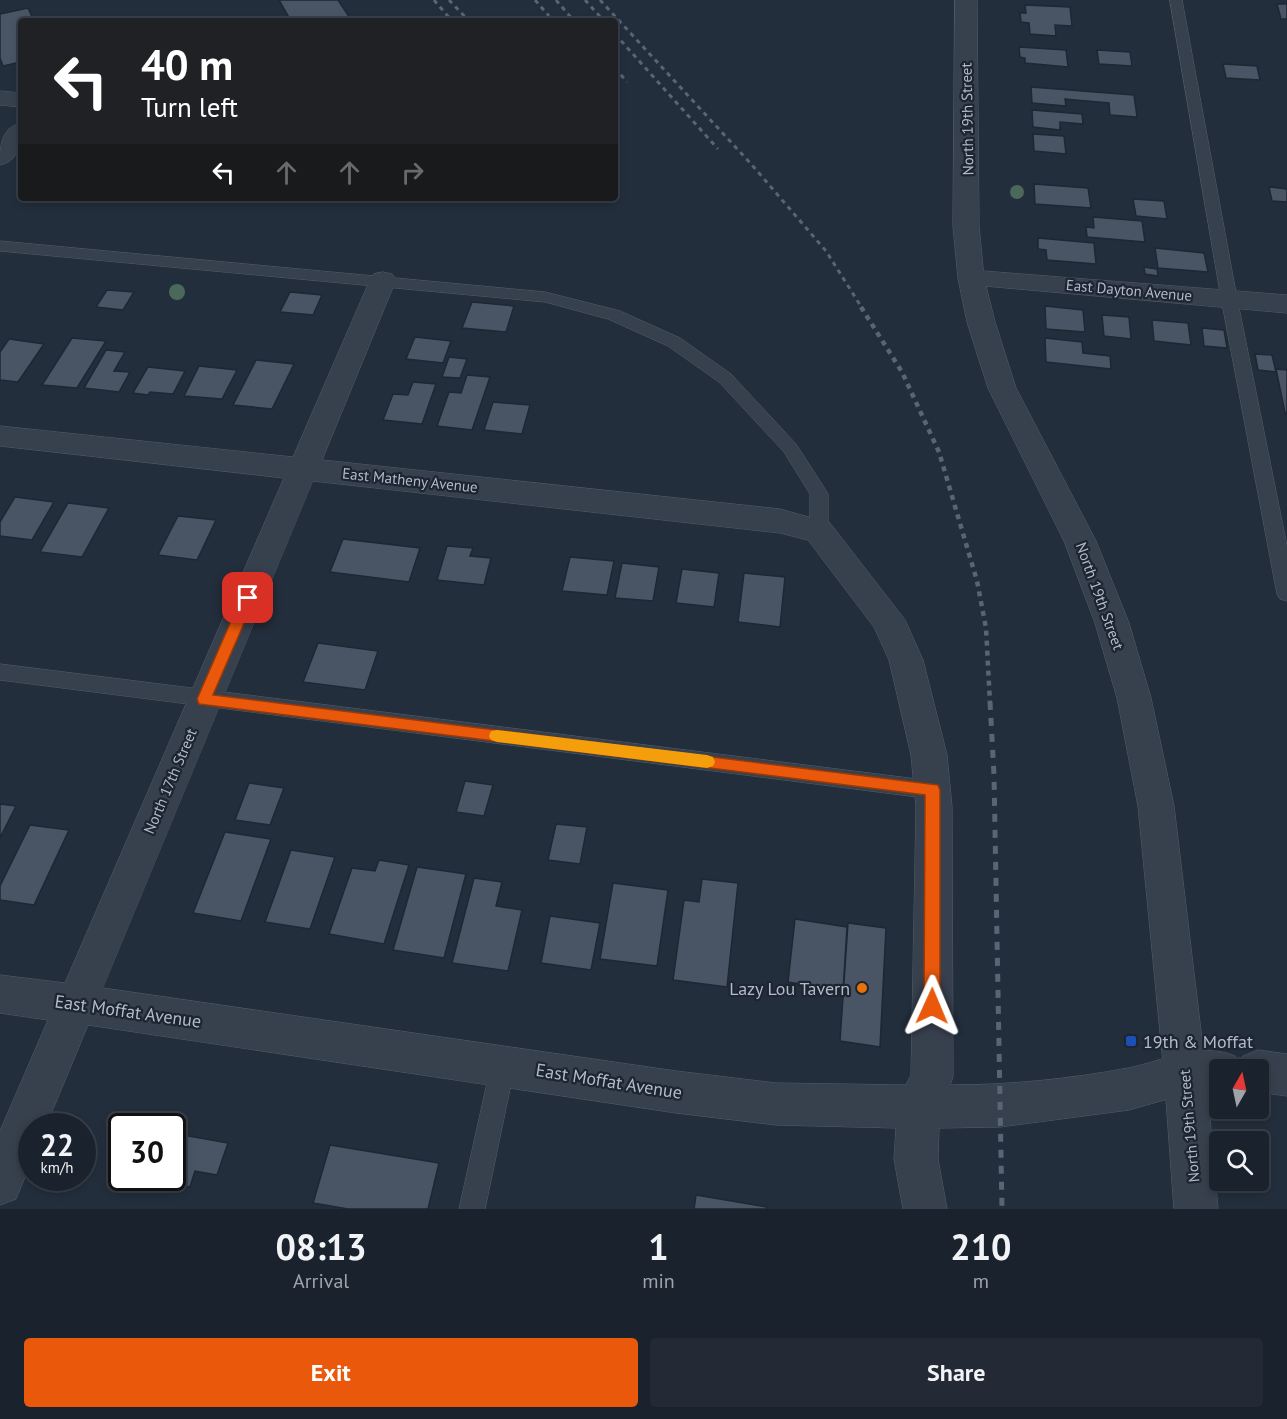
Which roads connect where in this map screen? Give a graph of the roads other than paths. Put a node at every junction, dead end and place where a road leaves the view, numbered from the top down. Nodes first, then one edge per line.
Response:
1 (966, 0) edge
2 (1176, 0) edge
3 (0, 98) edge
4 (18, 100) edge
5 (18, 134) edge
6 (0, 158) edge
7 (0, 246) edge
8 (971, 278) junction
9 (383, 280) junction
10 (1229, 298) junction
11 (1287, 304) edge
12 (0, 436) edge
13 (304, 469) junction
14 (819, 531) junction
15 (1287, 594) edge
16 (0, 672) edge
17 (204, 699) junction
18 (933, 790) junction
19 (0, 994) edge
20 (75, 1004) junction
21 (503, 1065) junction
22 (1202, 1072) edge
23 (1269, 1073) edge
24 (1287, 1076) edge
25 (918, 1107) junction
26 (0, 1183) edge
27 (472, 1209) edge
28 (925, 1209) edge
29 (1196, 1209) edge

1 - 8 street, North 19th Street
2 - 10 lane
3 - 4 street
5 - 6 street
7 - 9 lane
8 - 10 street, East Dayton Avenue
8 - 22 street, North 19th Street
9 - 13 street, North 17th Street
9 - 14 lane
10 - 11 street, East Dayton Avenue
10 - 15 lane
12 - 13 street, East Matheny Avenue
13 - 14 street, East Matheny Avenue
13 - 17 street, North 17th Street
14 - 18 street
16 - 17 lane
17 - 18 lane
17 - 20 street, North 17th Street
18 - 25 street
19 - 20 street, East Moffat Avenue
20 - 21 street, East Moffat Avenue
20 - 26 street, North 17th Street
21 - 25 street, East Moffat Avenue
21 - 27 lane
22 - 25 street, East Moffat Avenue
22 - 29 street, North 19th Street
23 - 24 street
25 - 28 street

